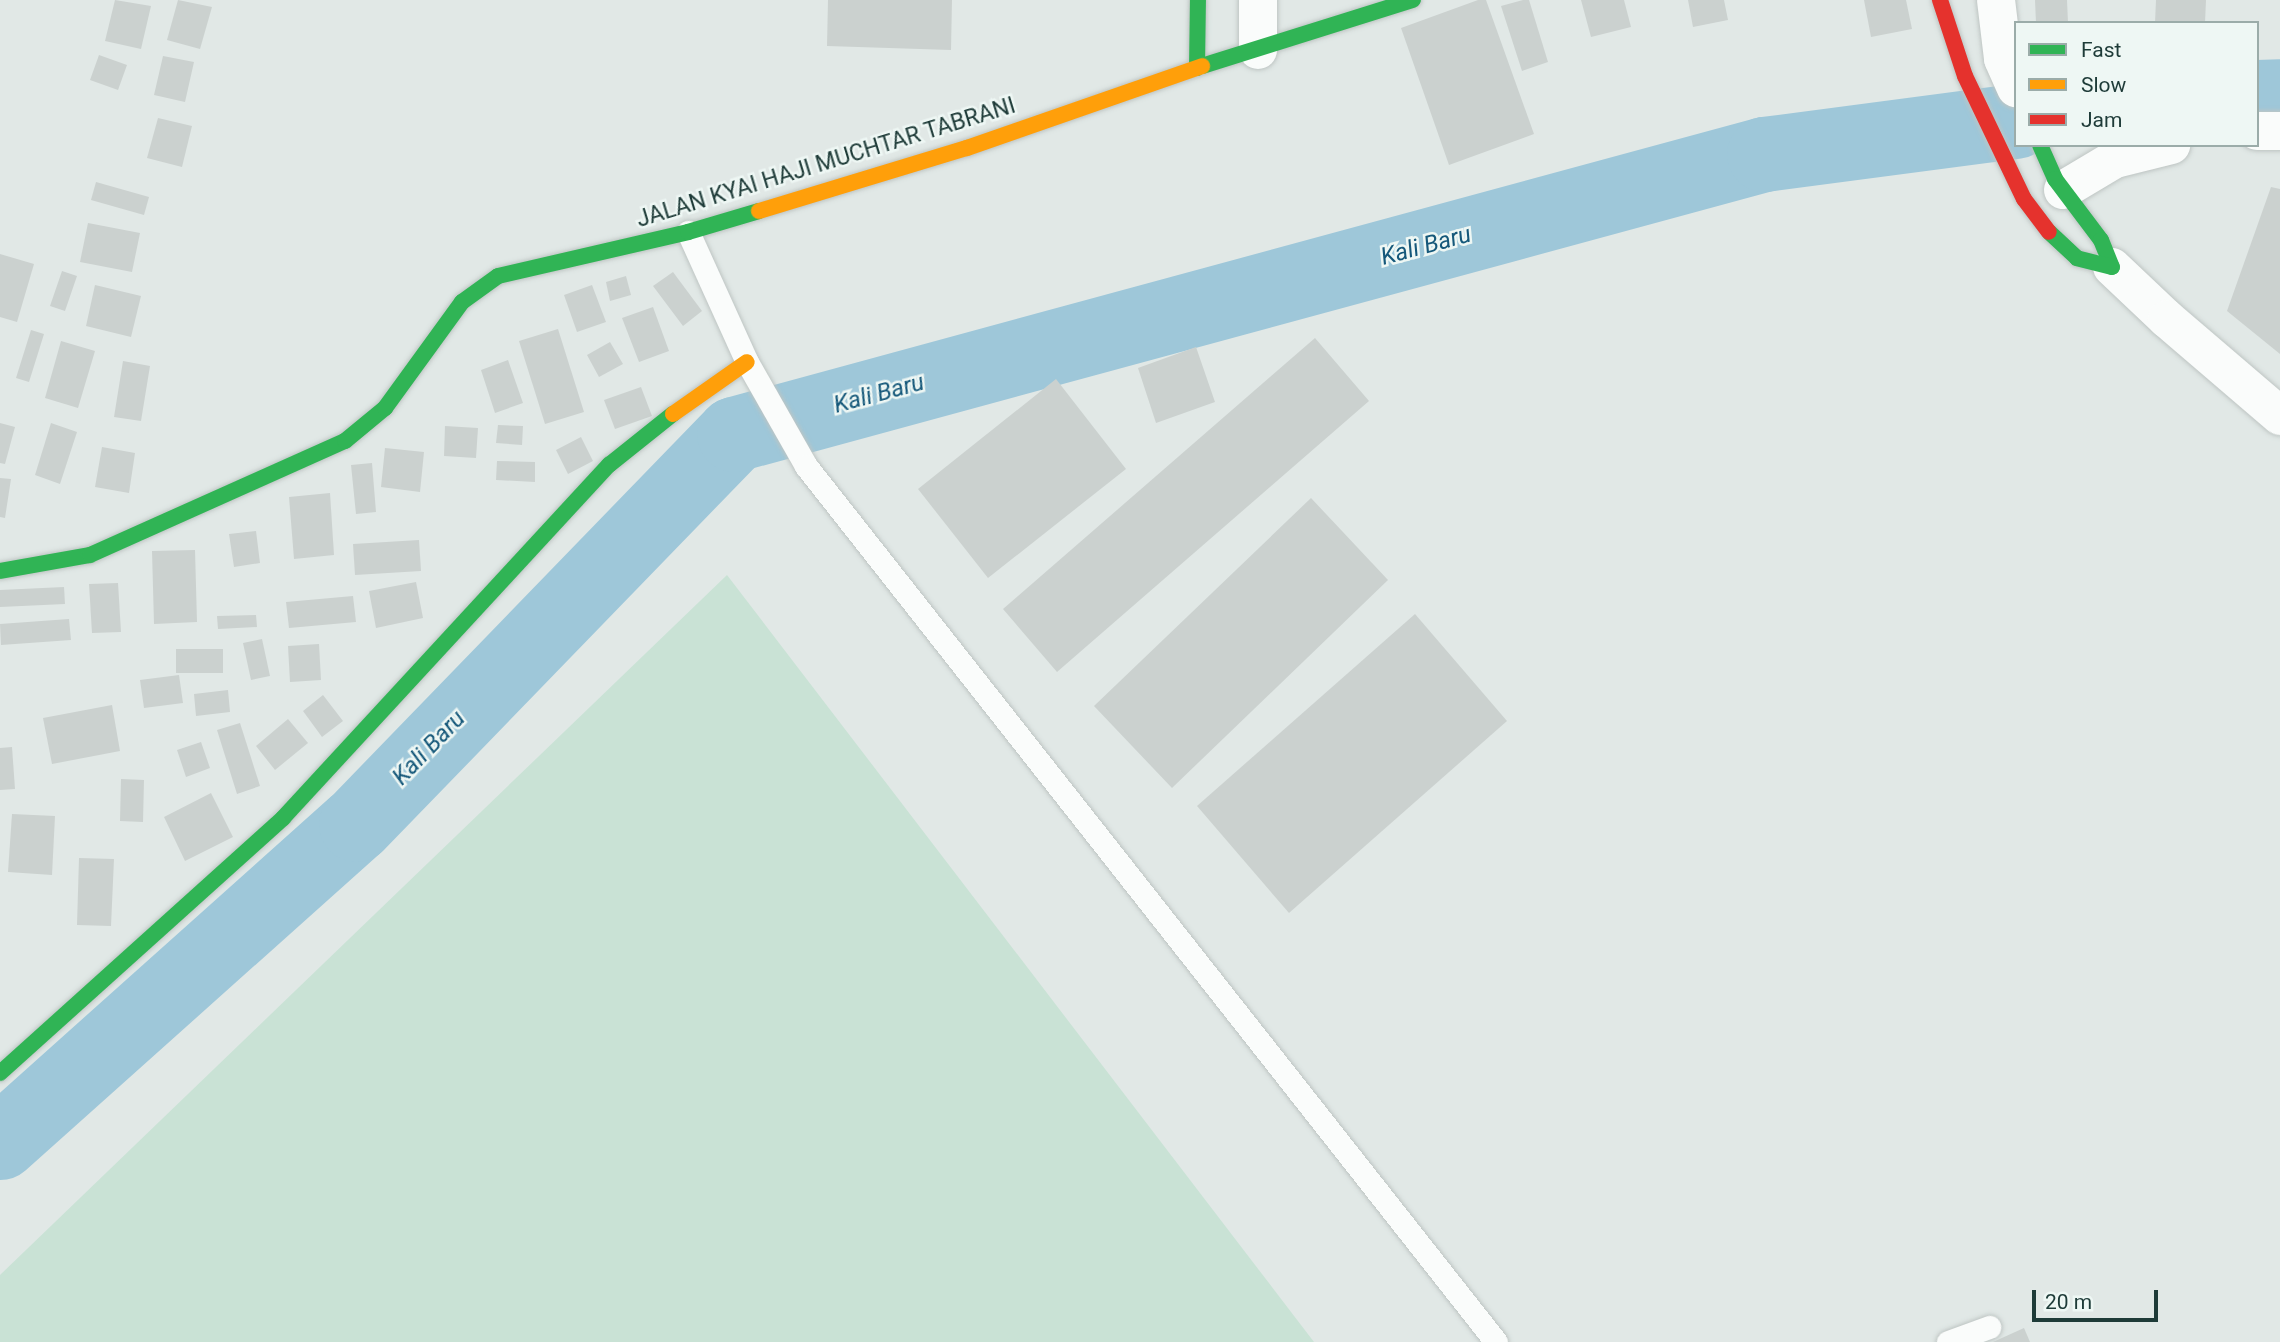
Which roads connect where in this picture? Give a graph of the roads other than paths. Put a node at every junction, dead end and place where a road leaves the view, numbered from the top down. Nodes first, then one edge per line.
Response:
1 (1198, 0) edge
2 (1258, 0) edge
3 (1413, 0) edge
4 (1940, 0) edge
5 (1996, 0) edge
6 (1258, 50) junction
7 (1197, 68) junction
8 (2010, 73) edge
9 (2259, 131) edge
10 (2280, 131) edge
11 (2041, 147) edge
12 (2163, 147) edge
13 (2059, 185) junction
14 (688, 232) junction
15 (2112, 267) junction
16 (747, 362) junction
17 (2280, 416) edge
18 (0, 571) edge
19 (0, 1073) edge
20 (1989, 1327) dead end
21 (1496, 1342) edge
22 (1948, 1342) edge

1 - 7 street
2 - 6 street
3 - 6 street, JALAN KYAI HAJI MUCHTAR TABRANI
4 - 15 street
5 - 8 street
6 - 7 street, JALAN KYAI HAJI MUCHTAR TABRANI
7 - 14 street, JALAN KYAI HAJI MUCHTAR TABRANI
9 - 10 street
11 - 13 street
12 - 13 street
13 - 15 street
14 - 16 lane
14 - 18 street, JALAN KYAI HAJI MUCHTAR TABRANI
15 - 17 street
16 - 19 street
16 - 21 lane
20 - 22 lane

